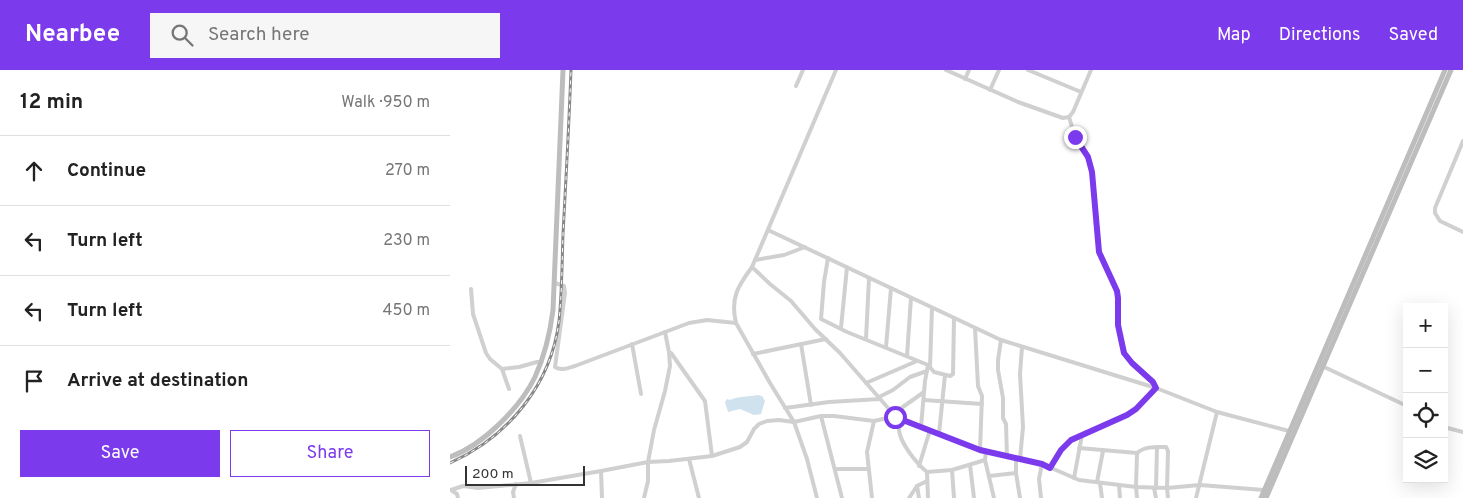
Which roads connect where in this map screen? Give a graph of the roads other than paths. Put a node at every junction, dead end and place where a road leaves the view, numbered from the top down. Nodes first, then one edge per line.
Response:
1 (563, 70) edge
2 (803, 70) edge
3 (836, 70) edge
4 (946, 70) edge
5 (969, 70) edge
6 (999, 70) edge
7 (1028, 70) edge
8 (1091, 70) edge
9 (1445, 70) edge
10 (1451, 70) edge
11 (965, 79) junction
12 (796, 86) dead end
13 (990, 90) junction
14 (1081, 92) junction
15 (1068, 117) junction
16 (1463, 141) edge
17 (768, 230) junction
18 (1463, 232) edge
19 (805, 247) junction
20 (828, 258) junction
21 (755, 260) junction
22 (752, 266) junction
23 (847, 267) junction
24 (870, 278) junction
25 (554, 282) junction
26 (891, 288) junction
27 (470, 289) dead end
28 (912, 298) junction
29 (932, 308) junction
30 (954, 318) junction
31 (736, 323) junction
32 (840, 328) junction
33 (975, 328) junction
34 (665, 332) junction
35 (826, 339) junction
36 (866, 339) junction
37 (1000, 340) junction
38 (632, 344) junction
39 (801, 344) junction
40 (886, 347) junction
41 (1022, 347) junction
42 (669, 352) junction
43 (753, 354) junction
44 (907, 356) junction
45 (917, 361) junction
46 (541, 362) junction
47 (929, 366) junction
48 (1322, 366) junction
49 (502, 369) junction
50 (927, 371) junction
51 (946, 375) junction
52 (866, 383) junction
53 (1156, 388) junction
54 (509, 389) dead end
55 (924, 392) junction
56 (641, 394) dead end
57 (880, 398) junction
58 (924, 400) junction
59 (943, 402) junction
60 (982, 404) junction
61 (1403, 404) edge
62 (810, 405) junction
63 (786, 408) junction
64 (1301, 409) junction
65 (1217, 412) junction
66 (894, 415) junction
67 (821, 416) junction
68 (901, 418) junction
69 (874, 421) junction
70 (794, 422) junction
71 (921, 427) junction
72 (1448, 428) edge
73 (930, 430) junction
74 (1290, 431) junction
75 (1463, 432) edge
76 (939, 434) junction
77 (1082, 435) junction
78 (520, 436) dead end
79 (1157, 447) junction
80 (1079, 448) junction
81 (980, 450) junction
82 (986, 451) junction
83 (1103, 451) junction
84 (1137, 453) junction
85 (712, 456) junction
86 (1007, 456) junction
87 (450, 457) edge
88 (1018, 458) junction
89 (689, 459) junction
90 (985, 460) junction
91 (648, 462) junction
92 (1042, 464) junction
93 (970, 465) junction
94 (919, 466) junction
95 (1050, 468) junction
96 (835, 469) junction
97 (868, 469) junction
98 (952, 470) junction
99 (601, 472) junction
100 (927, 472) junction
101 (1016, 473) junction
102 (988, 476) junction
103 (1074, 478) junction
104 (927, 481) junction
105 (532, 483) junction
106 (1099, 483) junction
107 (516, 484) junction
108 (1119, 485) junction
109 (1200, 485) junction
110 (917, 486) junction
111 (1136, 487) junction
112 (1155, 488) junction
113 (1167, 488) junction
114 (1264, 490) junction
115 (458, 498) edge
116 (514, 498) edge
117 (602, 498) edge
118 (644, 498) edge
119 (699, 498) edge
120 (817, 498) edge
121 (842, 498) edge
122 (872, 498) edge
123 (909, 498) edge
124 (919, 498) edge
125 (928, 498) edge
126 (954, 498) edge
127 (974, 498) edge
128 (994, 498) edge
129 (1020, 498) edge
130 (1041, 498) edge
131 (1102, 498) edge
132 (1120, 498) edge
133 (1137, 498) edge
134 (1156, 498) edge
135 (1168, 498) edge
136 (1196, 498) edge
137 (1261, 498) edge
138 (1266, 498) edge

1 - 25 street
2 - 12 street
3 - 17 street
4 - 11 street
5 - 11 street
6 - 13 street
7 - 14 street
8 - 14 street
9 - 64 street
10 - 48 street
11 - 13 street
13 - 15 street
14 - 15 street
15 - 53 street
16 - 18 street
17 - 19 street
17 - 21 street
19 - 20 street
19 - 21 street
20 - 23 street
20 - 32 street
21 - 22 street
22 - 31 street
22 - 35 street
23 - 24 street
23 - 32 street
24 - 26 street
24 - 36 street
25 - 38 street
25 - 46 street
26 - 28 street
26 - 40 street
27 - 49 street
28 - 29 street
28 - 44 street
29 - 30 street
29 - 47 street
30 - 33 street
30 - 51 street
31 - 34 street
31 - 43 street
32 - 36 street
33 - 37 street
33 - 60 street
34 - 38 street
34 - 42 street
35 - 39 street
35 - 52 street
36 - 40 street
37 - 41 street
37 - 86 street
38 - 56 street
39 - 43 street
39 - 62 street
40 - 44 street
41 - 53 street
41 - 88 street
42 - 85 street
42 - 91 street
43 - 63 street
44 - 45 street
45 - 47 street
45 - 52 street
46 - 49 street
46 - 87 street
47 - 50 street
47 - 51 street
48 - 61 street
48 - 64 street
49 - 54 street
50 - 55 street
50 - 57 street
51 - 59 street
52 - 57 street
53 - 65 street
53 - 77 street
55 - 58 street
55 - 66 street
57 - 62 street
57 - 66 street
58 - 59 street
58 - 71 street
59 - 60 street
59 - 76 street
60 - 81 street
62 - 63 street
63 - 70 street
64 - 74 street
64 - 138 street
65 - 74 street
65 - 109 street
66 - 68 street
66 - 69 street
67 - 69 street
67 - 70 street
67 - 96 street
68 - 71 street
68 - 94 street
69 - 97 street
70 - 85 street
70 - 120 street
71 - 73 street
72 - 75 street
73 - 76 street
73 - 94 street
74 - 114 street
76 - 81 street
77 - 80 street
77 - 95 street
78 - 105 street
79 - 84 street
79 - 112 street
79 - 113 street
80 - 83 street
80 - 103 street
81 - 82 street
82 - 86 street
82 - 90 street
83 - 84 street
83 - 106 street
84 - 111 street
85 - 89 street
86 - 88 street
88 - 92 street
88 - 101 street
89 - 91 street
89 - 119 street
90 - 93 street
90 - 102 street
91 - 99 street
91 - 118 street
92 - 95 street
92 - 130 street
93 - 98 street
93 - 127 street
94 - 100 street
95 - 103 street
96 - 97 street
96 - 121 street
97 - 122 street
98 - 100 street
98 - 126 street
99 - 105 street
99 - 117 street
100 - 104 street
101 - 102 street
101 - 129 street
102 - 128 street
103 - 106 street
104 - 110 street
104 - 125 street
105 - 107 street
106 - 108 street
106 - 131 street
107 - 115 street
107 - 116 street
108 - 111 street
108 - 132 street
109 - 113 street
109 - 114 street
109 - 136 street
110 - 123 street
110 - 124 street
111 - 112 street
111 - 133 street
112 - 113 street
112 - 134 street
113 - 135 street
114 - 137 street

